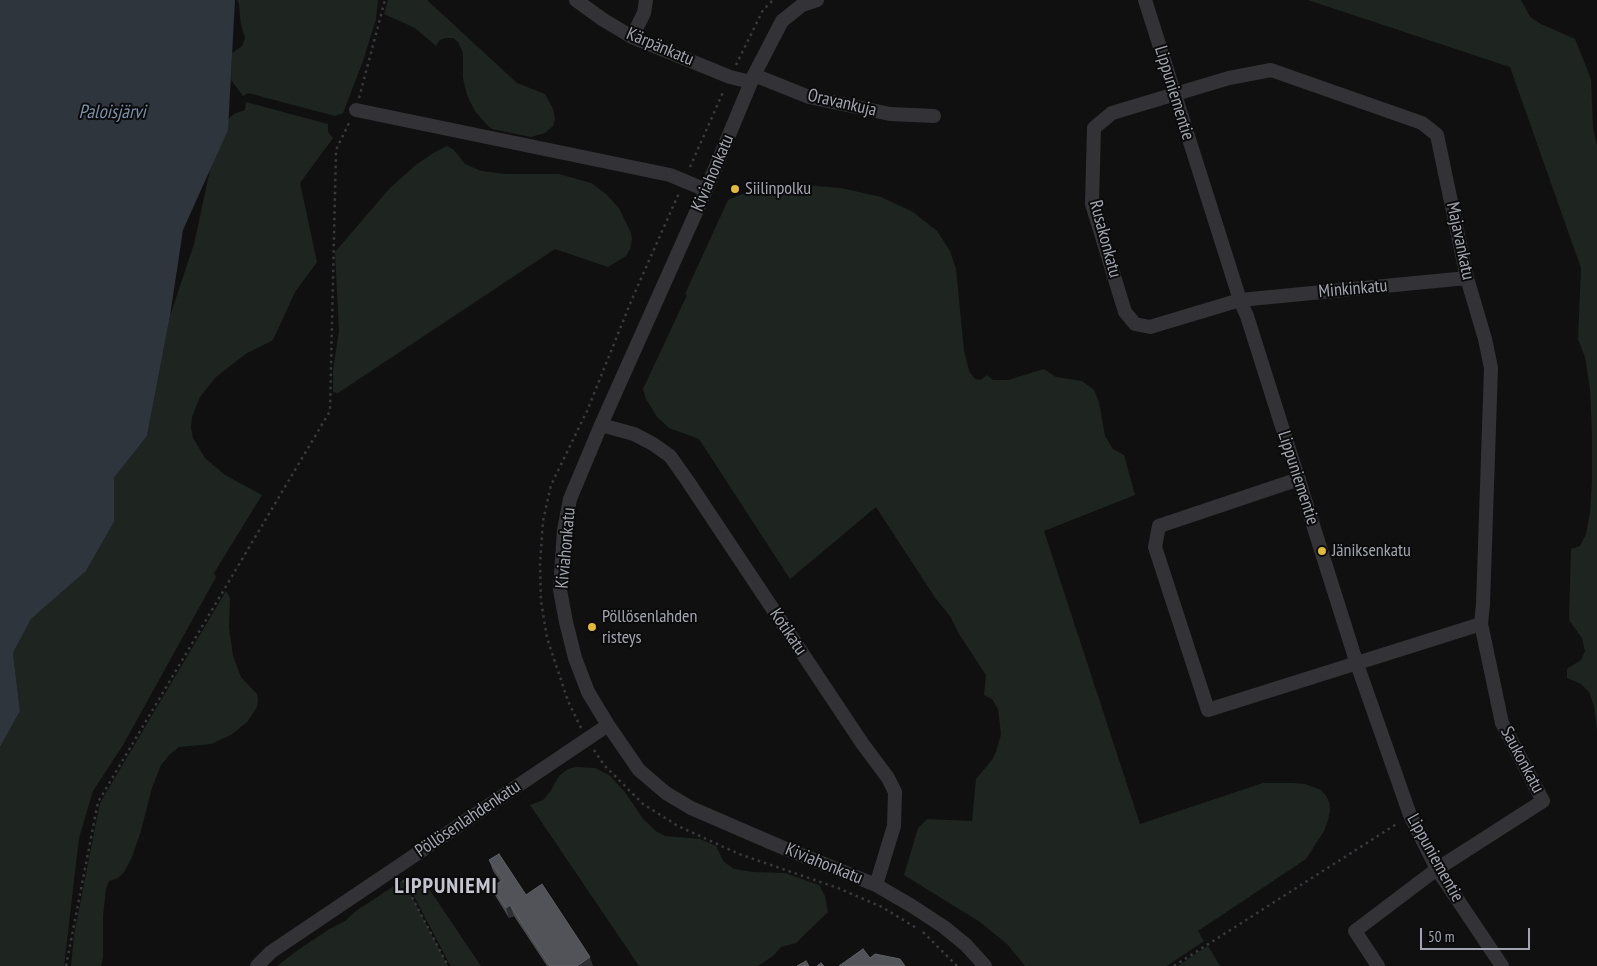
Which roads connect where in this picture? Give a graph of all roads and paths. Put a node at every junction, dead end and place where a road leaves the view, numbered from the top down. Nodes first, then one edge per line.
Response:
1 (386, 0) edge
2 (576, 0) edge
3 (646, 0) edge
4 (773, 0) edge
5 (816, 0) edge
6 (1145, 0) edge
7 (632, 37) junction
8 (730, 76) junction
9 (752, 79) junction
10 (1174, 94) junction
11 (356, 110) junction
12 (934, 116) dead end
13 (684, 180) junction
14 (706, 190) junction
15 (1467, 278) junction
16 (1240, 300) junction
17 (601, 425) junction
18 (1299, 479) junction
19 (1481, 624) junction
20 (1357, 664) junction
21 (608, 725) junction
22 (587, 738) junction
23 (1410, 815) junction
24 (397, 867) junction
25 (1437, 869) junction
26 (876, 885) junction
27 (66, 966) edge
28 (257, 966) edge
29 (448, 966) edge
30 (957, 966) edge
31 (985, 966) edge
32 (1174, 966) edge
33 (1378, 966) edge
34 (1502, 966) edge

1 - 11 path
2 - 7 street, Kärpänkatu
3 - 7 street
4 - 8 path
5 - 9 street, Kiviahonkatu
6 - 10 street, Lippuniementie
7 - 8 street, Kärpänkatu
8 - 9 street, Kärpänkatu
8 - 13 path
9 - 12 street, Oravankuja
9 - 14 street, Kiviahonkatu
10 - 15 street, Majavankatu
10 - 16 street, Lippuniementie
10 - 16 street, Rusakonkatu
11 - 13 street
11 - 27 path
13 - 14 street
13 - 22 path
14 - 17 street, Kiviahonkatu
15 - 16 street, Minkinkatu
15 - 19 street, Majavankatu
16 - 18 street, Lippuniementie
17 - 21 street, Kiviahonkatu
17 - 26 street, Kotikatu
18 - 20 street, Lippuniementie
18 - 20 street
19 - 20 street
19 - 25 street, Saukonkatu
20 - 23 street, Lippuniementie
21 - 22 street, Pöllösenlahdenkatu
21 - 26 street, Kiviahonkatu
22 - 24 street, Pöllösenlahdenkatu
22 - 30 path
23 - 25 street, Lippuniementie
23 - 32 path
24 - 28 street, Pöllösenlahdenkatu
24 - 29 path
25 - 33 street
25 - 34 street, Lippuniementie
26 - 31 street, Kiviahonkatu

